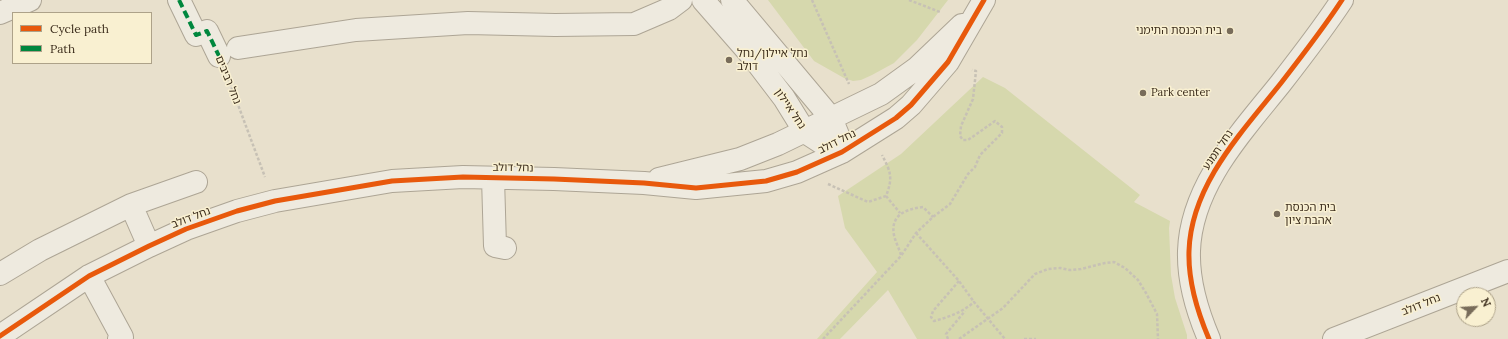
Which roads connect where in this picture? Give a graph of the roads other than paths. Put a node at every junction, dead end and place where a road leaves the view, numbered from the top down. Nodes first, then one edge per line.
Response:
1 (30, 0) edge
2 (179, 0) edge
3 (681, 0) edge
4 (703, 0) edge
5 (732, 0) edge
6 (1342, 0) edge
7 (980, 6) edge
8 (0, 13) edge
9 (831, 118) junction
10 (805, 132) junction
11 (842, 152) junction
12 (493, 178) junction
13 (196, 182) dead end
14 (644, 182) junction
15 (131, 205) junction
16 (149, 246) junction
17 (494, 246) dead end
18 (1508, 271) edge
19 (0, 274) edge
20 (89, 276) junction
21 (0, 336) edge
22 (125, 336) edge
23 (1209, 339) edge
24 (1334, 339) edge

1 - 8 street
2 - 3 street, נחל רביבים
4 - 10 street, נחל איילון
5 - 9 street
6 - 23 street, נחל תמנע
7 - 9 street, נחל דולב
7 - 11 street, נחל דולב
9 - 10 street, נחל דולב
9 - 11 street
10 - 11 street, נחל איילון
10 - 14 street, נחל דולב
11 - 14 street, נחל דולב
12 - 14 street, נחל דולב
12 - 16 street, נחל דולב
12 - 17 street
13 - 15 street
15 - 16 street
15 - 19 street
16 - 20 street, נחל דולב
18 - 24 street, נחל דולב
20 - 21 street, נחל דולב
20 - 22 street

